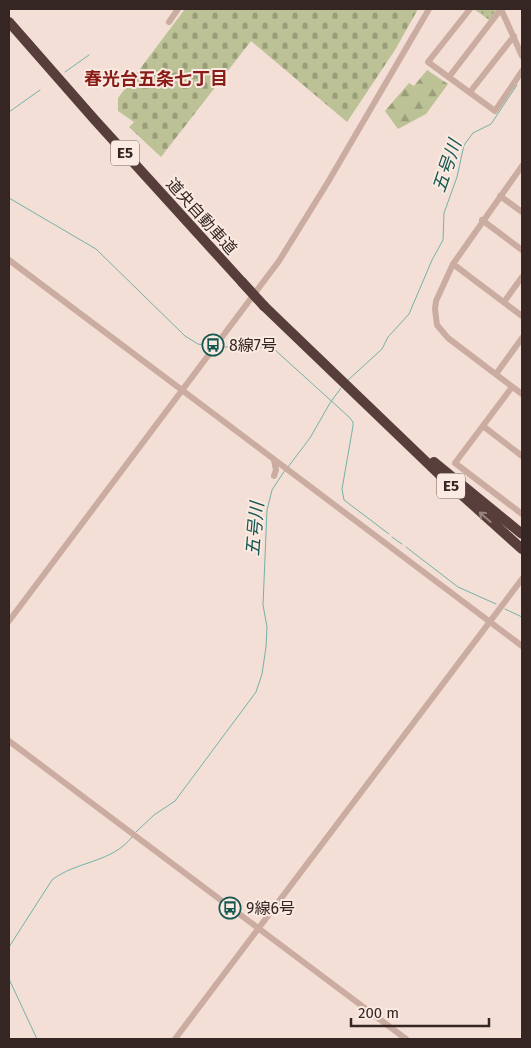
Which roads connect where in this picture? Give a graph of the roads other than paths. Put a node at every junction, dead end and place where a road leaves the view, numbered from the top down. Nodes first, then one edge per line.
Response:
1 (178, 9) edge
2 (429, 9) edge
3 (470, 9) edge
4 (501, 9) edge
5 (9, 22) edge
6 (169, 22) dead end
7 (514, 36) junction
8 (522, 56) edge
9 (522, 71) edge
10 (449, 77) junction
11 (470, 92) junction
12 (521, 170) edge
13 (500, 196) junction
14 (522, 212) edge
15 (482, 220) junction
16 (522, 250) edge
17 (9, 260) edge
18 (452, 264) junction
19 (522, 277) edge
20 (504, 302) junction
21 (522, 316) edge
22 (522, 338) edge
23 (496, 374) junction
24 (512, 387) junction
25 (182, 390) junction
26 (522, 394) edge
27 (383, 420) junction
28 (483, 426) junction
29 (522, 456) edge
30 (274, 460) junction
31 (274, 476) dead end
32 (522, 514) edge
33 (522, 534) edge
34 (522, 549) edge
35 (521, 584) edge
36 (9, 621) edge
37 (490, 622) junction
38 (522, 646) edge
39 (9, 740) edge
40 (259, 929) junction
41 (175, 1039) edge
42 (406, 1039) edge

1 - 6 street
2 - 25 street
3 - 10 street
4 - 7 street
4 - 10 street
5 - 27 highway, 道央自動車道 / E5, bridge
7 - 8 street
7 - 11 street
9 - 11 street
10 - 11 street
12 - 13 street
13 - 14 street
13 - 15 street
15 - 16 street
15 - 18 street
17 - 25 street
18 - 20 street
18 - 23 street
19 - 20 street
20 - 21 street
22 - 23 street
23 - 24 street
24 - 26 street
24 - 28 street
25 - 30 street
25 - 36 street
27 - 33 highway, 道央自動車道 / E5
34 -> 27 highway, 道央自動車道 / E5
28 - 29 street
28 - 32 street
30 - 31 street
30 - 37 street
35 - 37 street
37 - 38 street
37 - 40 street
39 - 40 street
40 - 41 street
40 - 42 street

